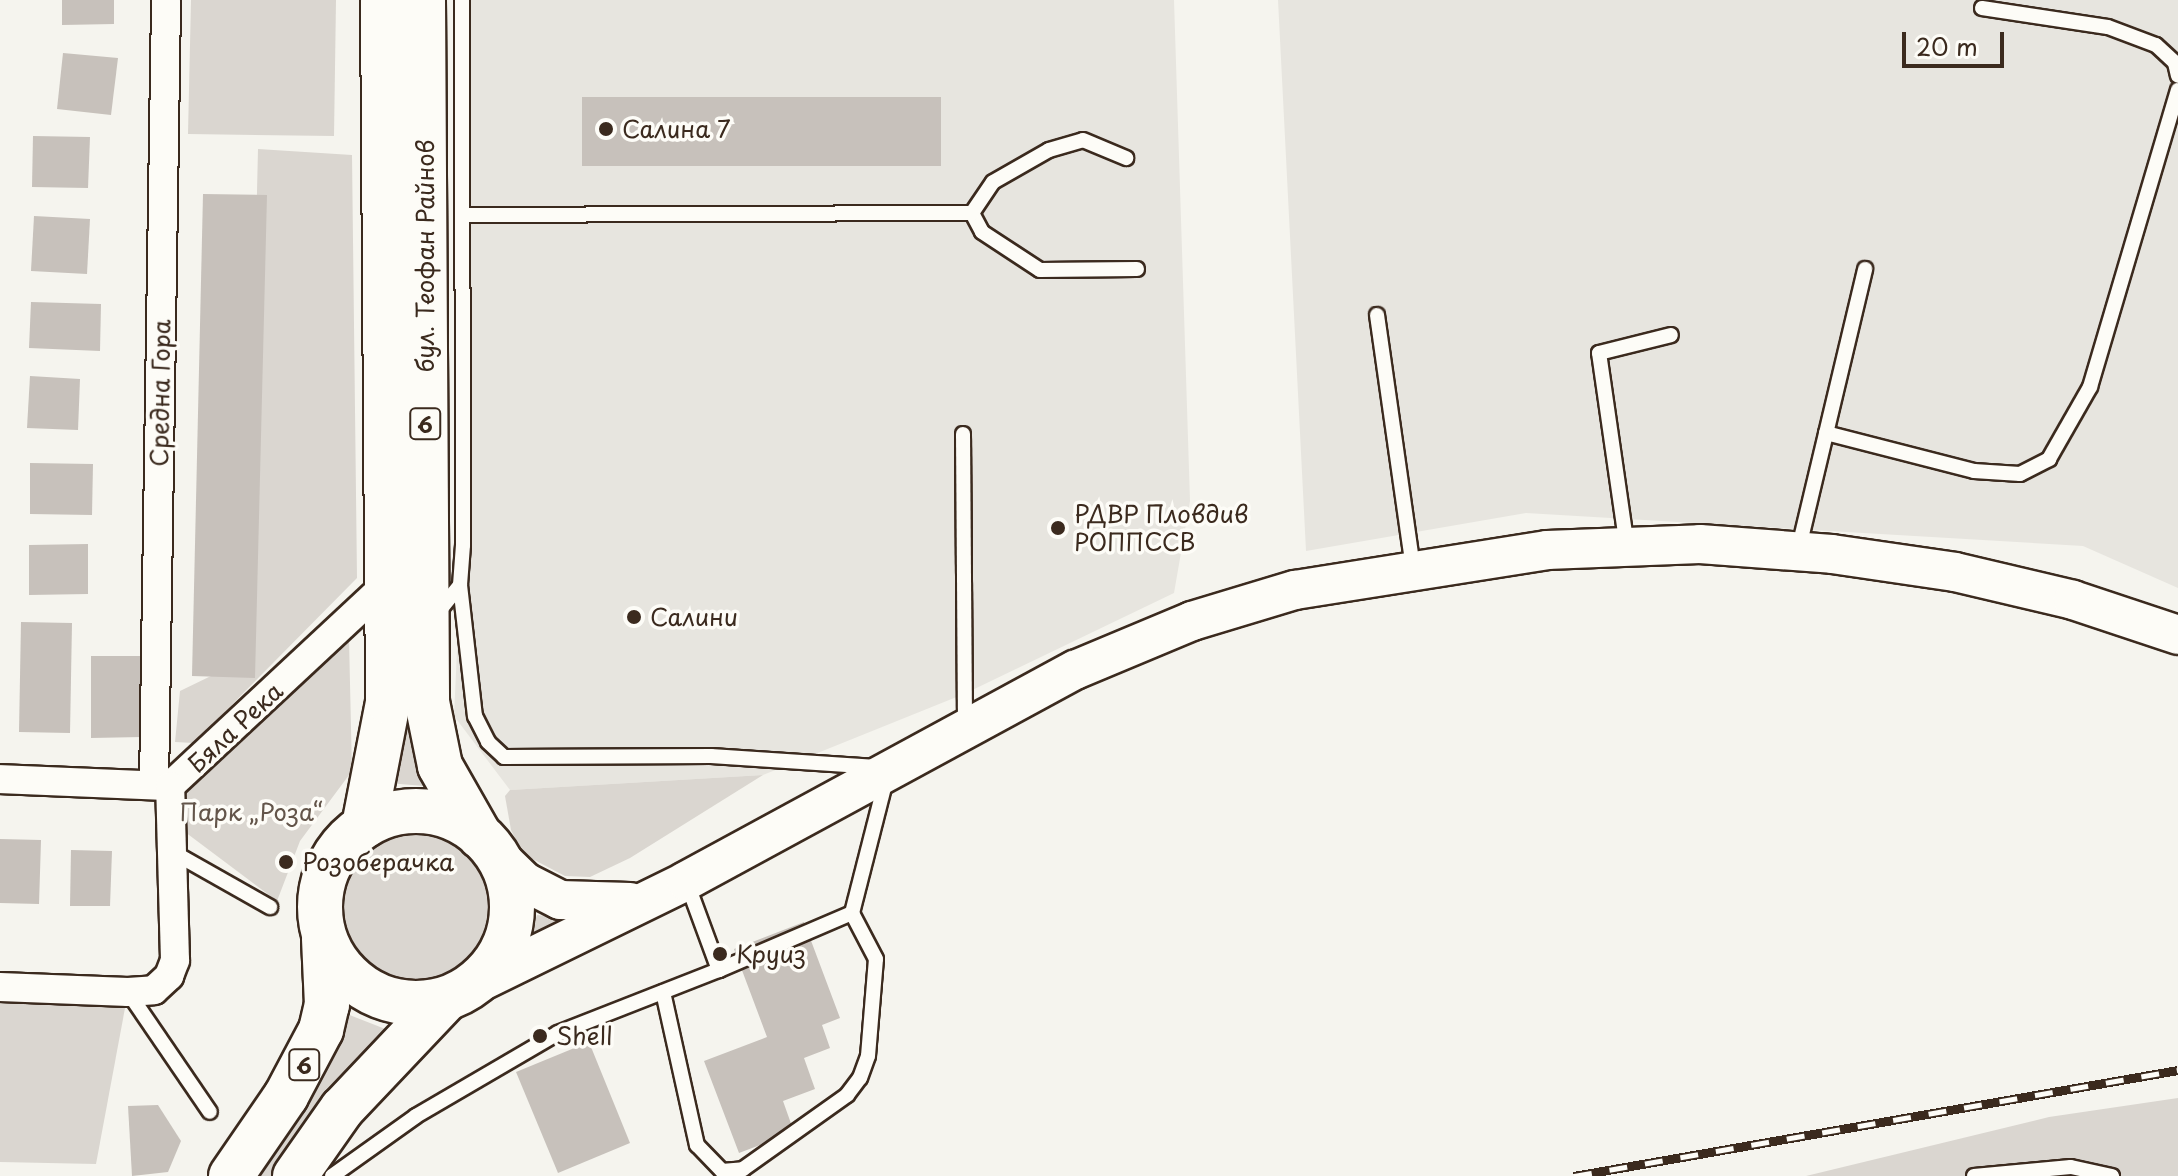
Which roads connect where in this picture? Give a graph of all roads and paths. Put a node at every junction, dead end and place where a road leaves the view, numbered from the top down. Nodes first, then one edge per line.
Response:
1 (166, 0) edge
2 (383, 0) edge
3 (423, 0) edge
4 (462, 0) edge
5 (1982, 8) dead end
6 (2178, 76) edge
7 (2178, 90) edge
8 (444, 137) junction
9 (1126, 158) dead end
10 (972, 213) junction
11 (464, 215) junction
12 (1137, 269) dead end
13 (1865, 269) dead end
14 (1377, 315) dead end
15 (1671, 335) dead end
16 (1826, 433) junction
17 (963, 434) dead end
18 (1627, 547) junction
19 (1798, 551) junction
20 (1413, 570) junction
21 (388, 583) junction
22 (460, 585) junction
23 (425, 624) junction
24 (2178, 635) edge
25 (965, 726) junction
26 (889, 768) junction
27 (0, 779) edge
28 (162, 786) junction
29 (364, 826) junction
30 (488, 844) junction
31 (170, 851) junction
32 (686, 881) junction
33 (648, 900) junction
34 (270, 907) dead end
35 (852, 913) junction
36 (324, 937) junction
37 (719, 970) junction
38 (0, 987) edge
39 (128, 992) junction
40 (663, 992) junction
41 (456, 994) junction
42 (210, 1112) dead end
43 (231, 1176) edge
44 (295, 1176) edge
45 (332, 1176) edge
46 (1974, 1176) edge
47 (2112, 1176) edge

1 - 28 street, Средна Гора
2 - 21 main road, бул. Теофан Райнов / 6
3 - 8 main road, бул. Теофан Райнов / 6
4 - 8 lane
5 - 6 lane
7 - 16 lane
8 - 11 lane
8 - 23 main road, бул. Теофан Райнов / 6
9 - 10 lane
10 - 11 lane
10 - 12 lane
11 - 22 lane
13 - 16 lane
14 - 20 lane
15 - 18 lane
16 - 19 lane
17 - 25 lane
18 - 19 main road
18 - 20 main road
19 - 24 main road
20 - 25 main road
21 - 28 street, Бяла Река
21 - 29 main road, бул. Теофан Райнов / 6
22 - 23 lane
22 - 26 lane
23 - 30 main road, бул. Теофан Райнов / 6
25 - 26 main road
26 - 32 main road
26 - 35 lane
27 - 28 street
28 - 31 street, Средна Гора
29 - 30 main road, 6
29 - 36 main road, 6
30 - 33 main road
30 - 41 main road, 6
31 - 34 lane
31 - 39 street, Средна Гора
32 - 33 main road
32 - 37 lane
33 - 41 main road
35 - 37 lane
35 - 40 lane
36 - 41 main road, 6
36 - 43 main road, 6
37 - 40 lane
38 - 39 street
39 - 42 lane
40 - 45 lane
41 - 44 main road, 6
46 - 47 lane

